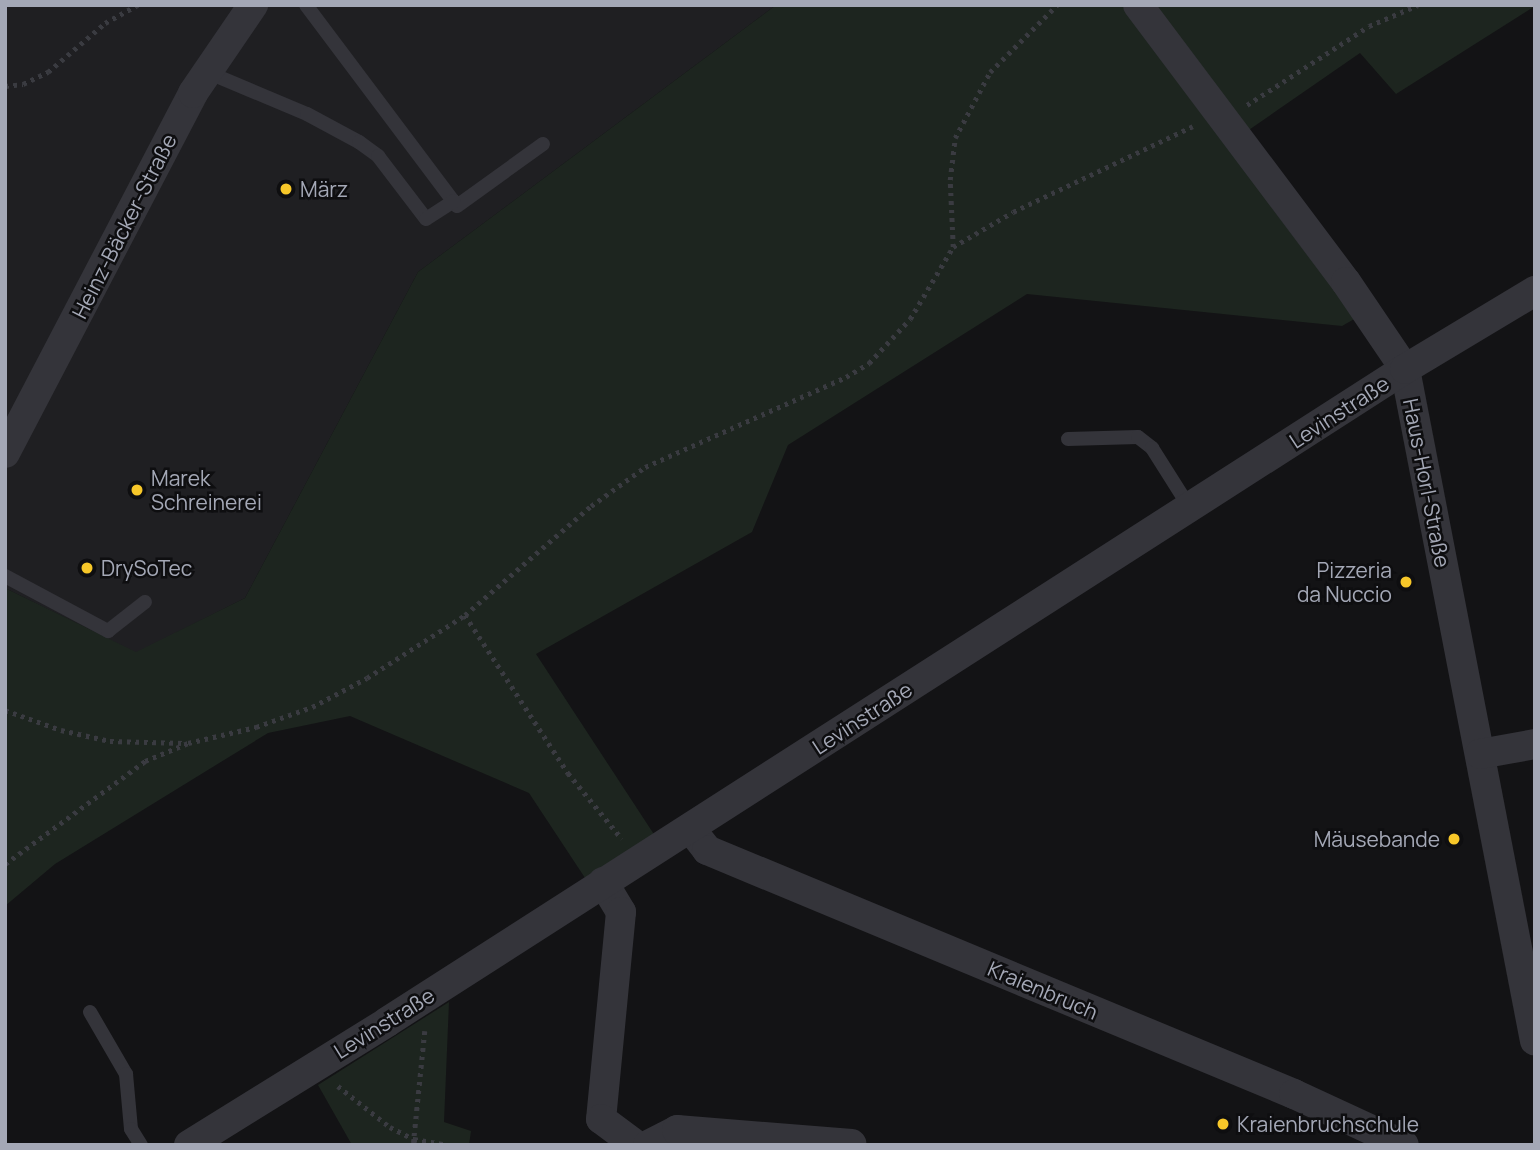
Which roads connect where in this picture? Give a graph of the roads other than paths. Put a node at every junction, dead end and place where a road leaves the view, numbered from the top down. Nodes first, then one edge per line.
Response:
1 (253, 5) edge
2 (306, 5) edge
3 (1138, 5) edge
4 (207, 72) junction
5 (543, 144) dead end
6 (454, 201) junction
7 (1535, 291) edge
8 (1405, 369) junction
9 (1068, 439) dead end
10 (5, 453) edge
11 (1191, 508) junction
12 (5, 576) edge
13 (145, 602) dead end
14 (1535, 744) edge
15 (1480, 754) junction
16 (690, 828) junction
17 (603, 882) junction
18 (90, 1012) dead end
19 (1535, 1041) edge
20 (851, 1144) edge
21 (141, 1145) edge
22 (189, 1145) edge
23 (636, 1145) edge
24 (648, 1145) edge
25 (1404, 1145) edge

1 - 4 street, Heinz-Bäcker-Straße
2 - 6 lane
3 - 8 street, Haus-Horl-Straße
4 - 6 lane
4 - 10 street, Heinz-Bäcker-Straße
5 - 6 lane
7 - 8 street, Levinstraße
8 - 11 street, Levinstraße
8 - 15 street, Haus-Horl-Straße
9 - 11 lane
11 - 16 street, Levinstraße
12 - 13 lane
14 - 15 street
15 - 19 street, Haus-Horl-Straße
16 - 17 street, Levinstraße
16 - 25 street, Kraienbruch
17 - 22 street, Levinstraße
17 - 23 street
18 - 21 lane
20 - 24 street

